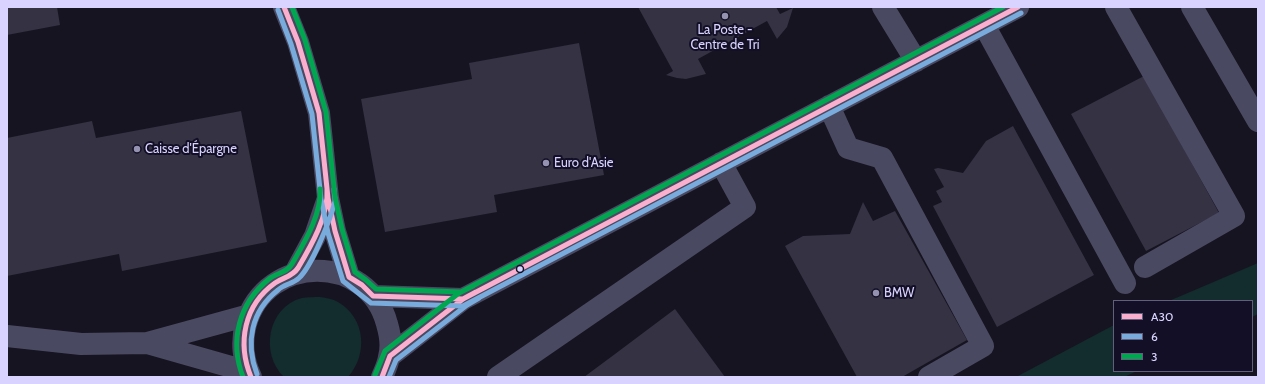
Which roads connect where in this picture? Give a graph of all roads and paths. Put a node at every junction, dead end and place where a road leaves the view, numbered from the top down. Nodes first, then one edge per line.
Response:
1 (284, 7) edge
2 (883, 7) edge
3 (1018, 7) edge
4 (1116, 7) edge
5 (1192, 7) edge
6 (984, 25) junction
7 (916, 60) junction
8 (829, 106) junction
9 (1258, 121) edge
10 (721, 163) junction
11 (328, 198) junction
12 (1145, 267) dead end
13 (295, 273) junction
14 (349, 277) junction
15 (1125, 283) dead end
16 (373, 296) junction
17 (462, 299) junction
18 (249, 315) junction
19 (7, 336) edge
20 (147, 343) junction
21 (390, 356) junction
22 (250, 374) edge
23 (382, 377) edge
24 (498, 377) edge
25 (930, 377) edge

1 - 11 street
2 - 7 street
3 - 6 street
4 - 12 street
5 - 9 street
6 - 7 street
6 - 15 street
7 - 8 street
8 - 10 street
8 - 25 street
10 - 17 street
10 - 24 street
11 - 13 street
11 - 14 street
13 - 14 street
13 - 18 street
14 - 16 street
16 - 17 street
16 - 21 street
17 - 21 street
18 - 20 street
18 - 22 street
19 - 20 street
20 - 22 street
21 - 23 street

